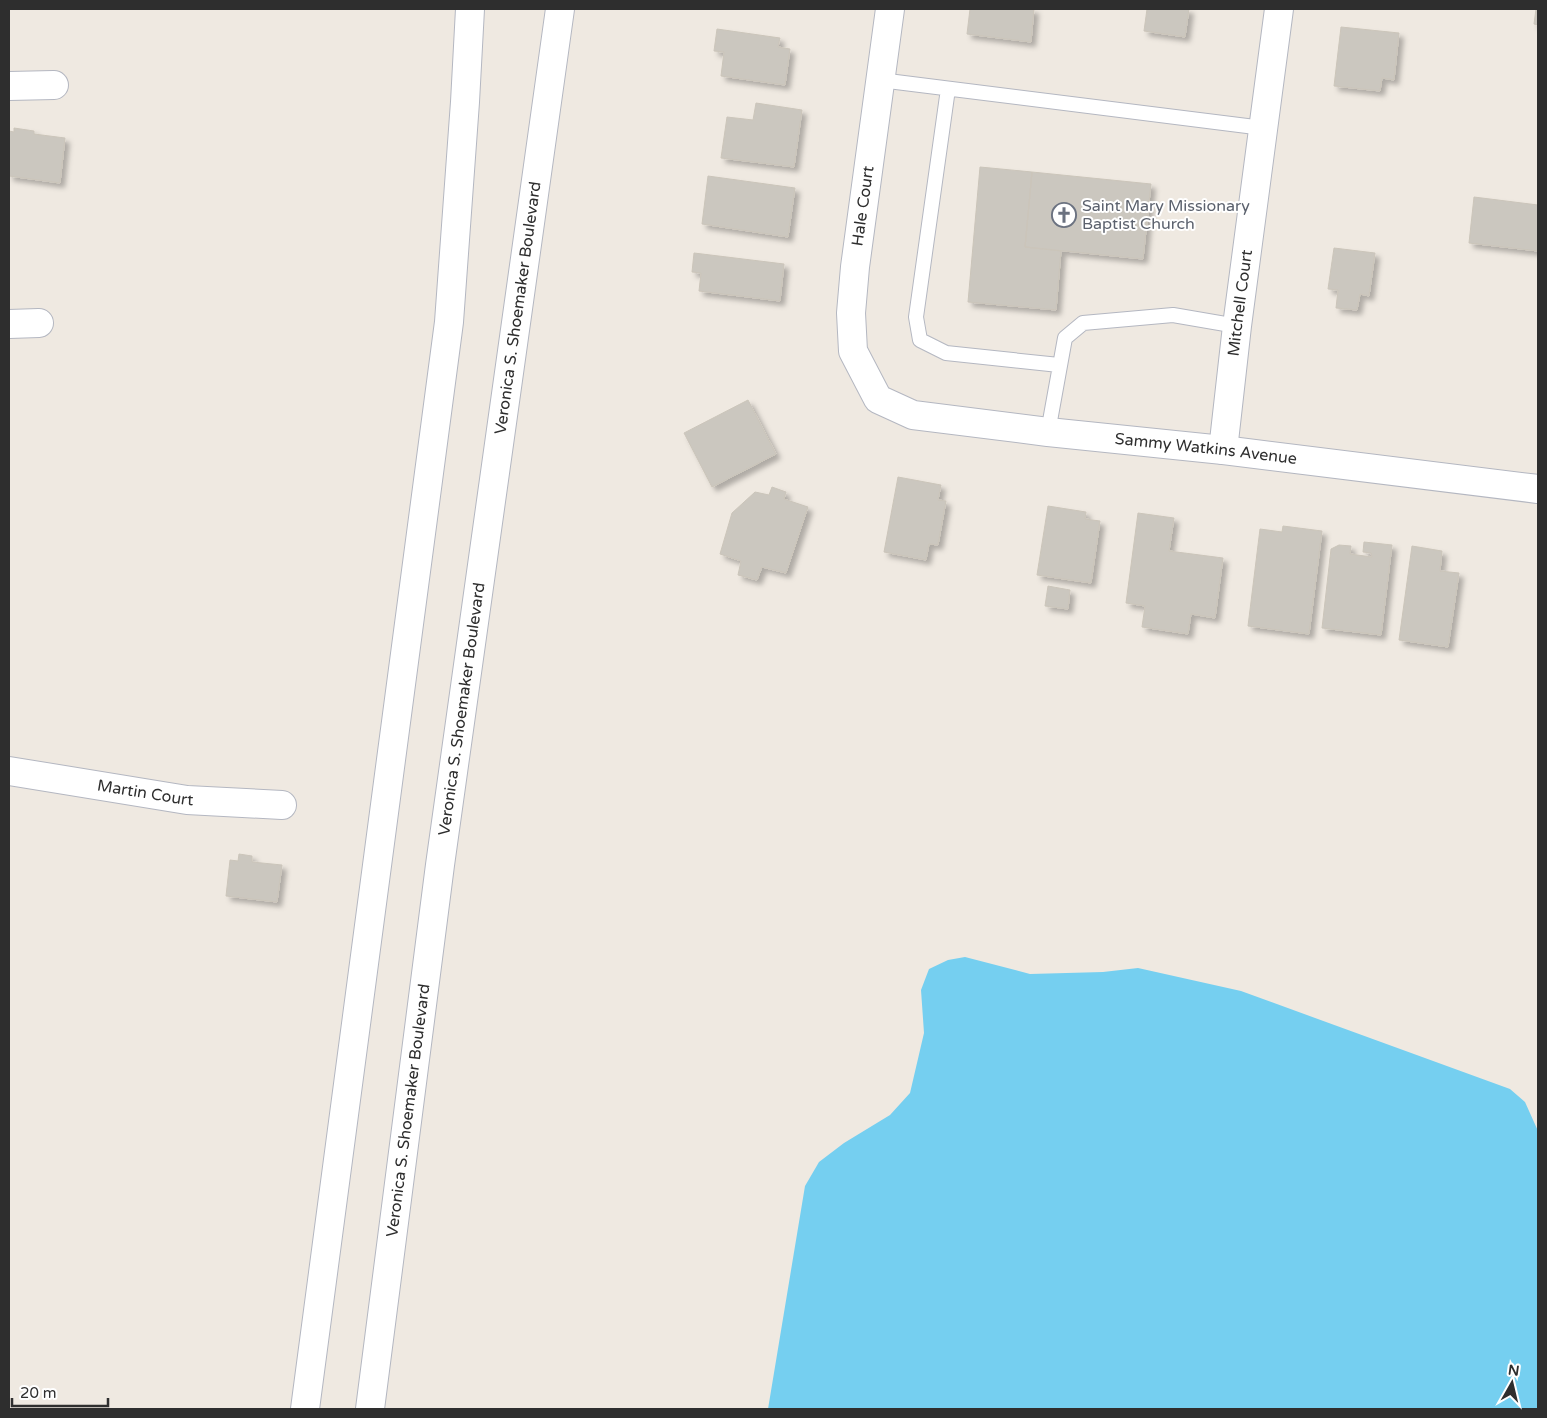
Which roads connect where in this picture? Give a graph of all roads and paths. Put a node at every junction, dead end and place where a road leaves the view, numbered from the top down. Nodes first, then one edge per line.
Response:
1 (470, 9) edge
2 (560, 9) edge
3 (890, 9) edge
4 (1279, 9) edge
5 (880, 80) junction
6 (9, 86) edge
7 (54, 86) dead end
8 (948, 89) junction
9 (1263, 128) junction
10 (39, 323) dead end
11 (9, 324) edge
12 (1237, 326) junction
13 (1059, 366) junction
14 (878, 399) joint
15 (1048, 432) junction
16 (1223, 450) junction
17 (1538, 489) edge
18 (9, 771) edge
19 (282, 805) dead end
20 (305, 1409) edge
21 (370, 1409) edge

1 - 20 street
2 - 21 street, Veronica S. Shoemaker Boulevard
3 - 5 street, Hale Court
4 - 9 street, Mitchell Court
5 - 8 lane
5 - 14 street, Hale Court
6 - 7 street
8 - 9 lane
8 - 13 lane
9 - 12 street, Mitchell Court
10 - 11 street
12 - 13 lane
12 - 16 street, Mitchell Court
13 - 15 lane
14 - 15 street, Sammy Watkins Avenue
15 - 16 street, Sammy Watkins Avenue
16 - 17 street, Sammy Watkins Avenue
18 - 19 street, Martin Court

